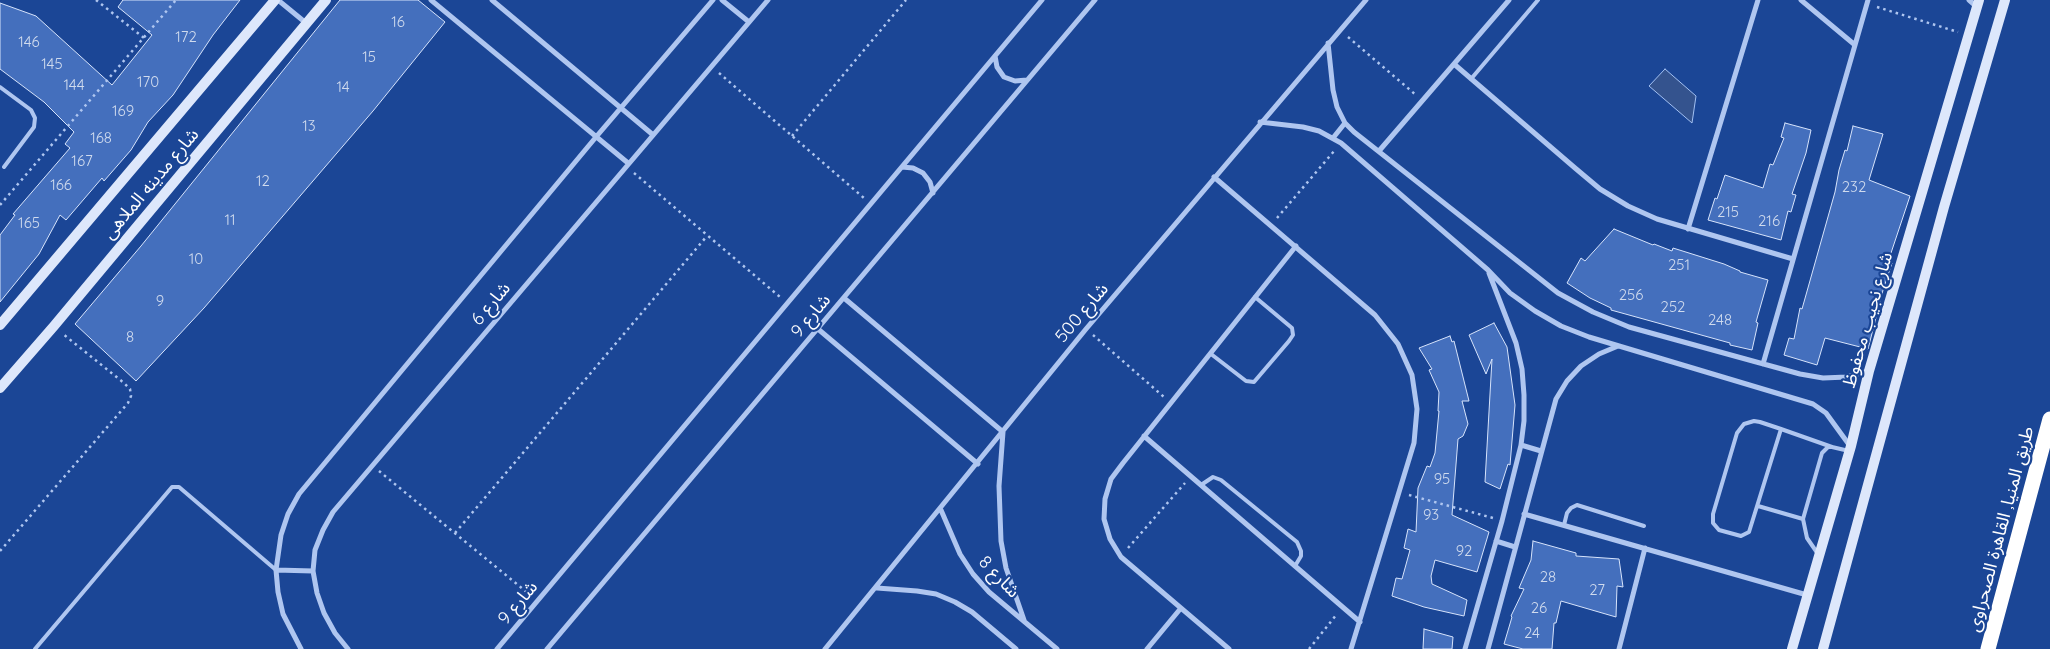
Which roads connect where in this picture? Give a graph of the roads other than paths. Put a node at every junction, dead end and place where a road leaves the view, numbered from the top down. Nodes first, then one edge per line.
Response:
1 (276, 0) edge
2 (326, 0) edge
3 (431, 0) edge
4 (492, 0) edge
5 (713, 0) edge
6 (722, 0) edge
7 (768, 0) edge
8 (1042, 0) edge
9 (1095, 0) edge
10 (1366, 0) edge
11 (1509, 0) edge
12 (1538, 0) edge
13 (1758, 0) edge
14 (1800, 0) edge
15 (1969, 0) edge
16 (2005, 0) edge
17 (1868, 2) edge
18 (1978, 4) edge
19 (749, 22) junction
20 (306, 24) junction
21 (1328, 43) junction
22 (1855, 45) junction
23 (995, 56) junction
24 (1454, 64) junction
25 (1471, 78) junction
26 (1027, 80) junction
27 (0, 87) edge
28 (621, 108) junction
29 (1260, 122) junction
30 (1345, 123) junction
31 (652, 134) junction
32 (596, 137) junction
33 (1333, 138) junction
34 (1379, 151) junction
35 (626, 164) junction
36 (4, 167) dead end
37 (902, 167) junction
38 (1214, 177) junction
39 (933, 193) junction
40 (1688, 229) junction
41 (1296, 246) junction
42 (1793, 259) junction
43 (1488, 270) junction
44 (844, 298) junction
45 (1255, 298) junction
46 (0, 325) edge
47 (818, 329) junction
48 (1618, 346) junction
49 (1211, 354) junction
50 (1763, 364) junction
51 (1869, 371) junction
52 (0, 388) edge
53 (2050, 419) edge
54 (1781, 429) junction
55 (1003, 432) junction
56 (1144, 436) junction
57 (1520, 446) junction
58 (1832, 447) junction
59 (1850, 449) junction
60 (1541, 452) junction
61 (978, 464) junction
62 (1201, 485) junction
63 (1758, 506) junction
64 (940, 510) junction
65 (1524, 514) junction
66 (1803, 519) junction
67 (1564, 525) junction
68 (1644, 526) dead end
69 (1496, 541) junction
70 (1515, 547) junction
71 (1646, 548) junction
72 (1819, 556) junction
73 (1294, 566) junction
74 (276, 570) junction
75 (313, 571) junction
76 (877, 588) junction
77 (1807, 595) junction
78 (1181, 608) junction
79 (1024, 620) junction
80 (1360, 622) junction
81 (35, 649) edge
82 (302, 649) edge
83 (348, 649) edge
84 (497, 649) edge
85 (547, 649) edge
86 (825, 649) edge
87 (1016, 649) edge
88 (1057, 649) edge
89 (1147, 649) edge
90 (1229, 649) edge
91 (1351, 649) edge
92 (1465, 649) edge
93 (1488, 649) edge
94 (1619, 649) edge
95 (1792, 649) edge
96 (1823, 649) edge
97 (1988, 649) edge

1 - 20 street
1 - 46 street, شارع مدينه الملاهى
2 - 20 street, شارع مدينه الملاهى
3 - 32 street
4 - 28 street
5 - 28 street, شارع 6
6 - 19 street
7 - 19 street, شارع 6
8 - 23 street, شارع 9
9 - 26 street, شارع 9
10 - 21 street, شارع 500
11 - 24 street
12 - 25 lane
13 - 40 street
14 - 22 street
15 - 18 street
16 - 96 street
17 - 22 street
18 - 51 street, شارع نجيب محفوظ
19 - 31 street, شارع 6
20 - 52 street, شارع مدينه الملاهى
21 - 29 street, شارع 500
21 - 30 street
22 - 42 street
23 - 26 street
23 - 37 street, شارع 9
24 - 25 street
24 - 34 street
25 - 40 street
26 - 39 street, شارع 9
27 - 36 lane
28 - 31 street
28 - 32 street, شارع 6
29 - 33 street
29 - 38 street, شارع 500
30 - 33 street
30 - 34 street
31 - 35 street, شارع 6
32 - 35 street
32 - 74 street, شارع 6
33 - 43 street
34 - 50 street
35 - 75 street, شارع 6
37 - 39 street
37 - 84 street, شارع 9
38 - 41 street
38 - 55 street, شارع 500
39 - 44 street, شارع 9
40 - 42 street
41 - 45 street
41 - 80 street
42 - 50 street
43 - 48 street
43 - 57 street
44 - 47 street, شارع 9
44 - 55 street
45 - 49 street
45 - 49 lane
47 - 61 street
47 - 85 street, شارع 9
48 - 59 street
48 - 60 street
49 - 56 street
50 - 51 street
51 - 59 street, شارع نجيب محفوظ
53 - 97 highway, طريق المنيا, القاهرة الصحراوى
54 - 58 lane
54 - 63 lane
54 - 63 lane
55 - 61 street, شارع 500
55 - 79 street
56 - 62 street
56 - 78 street
57 - 60 street
57 - 69 street
58 - 59 lane
58 - 66 lane
59 - 72 street, شارع نجيب محفوظ
60 - 65 street
61 - 64 street, شارع 500
62 - 73 street
62 - 73 lane
63 - 66 lane
64 - 76 street, شارع 500
64 - 79 street, شارع 8
65 - 67 street
65 - 70 street
66 - 72 lane
67 - 68 lane
67 - 71 street
69 - 70 street
69 - 92 street
70 - 93 street
71 - 77 street
71 - 94 street
72 - 77 street, شارع نجيب محفوظ
73 - 80 street
74 - 75 street
74 - 81 lane
74 - 82 street, شارع 6
75 - 83 street, شارع 6
76 - 86 street, شارع 500
76 - 87 street
77 - 95 street, شارع نجيب محفوظ
78 - 89 street
78 - 90 street
79 - 88 street, شارع 8
80 - 91 street

